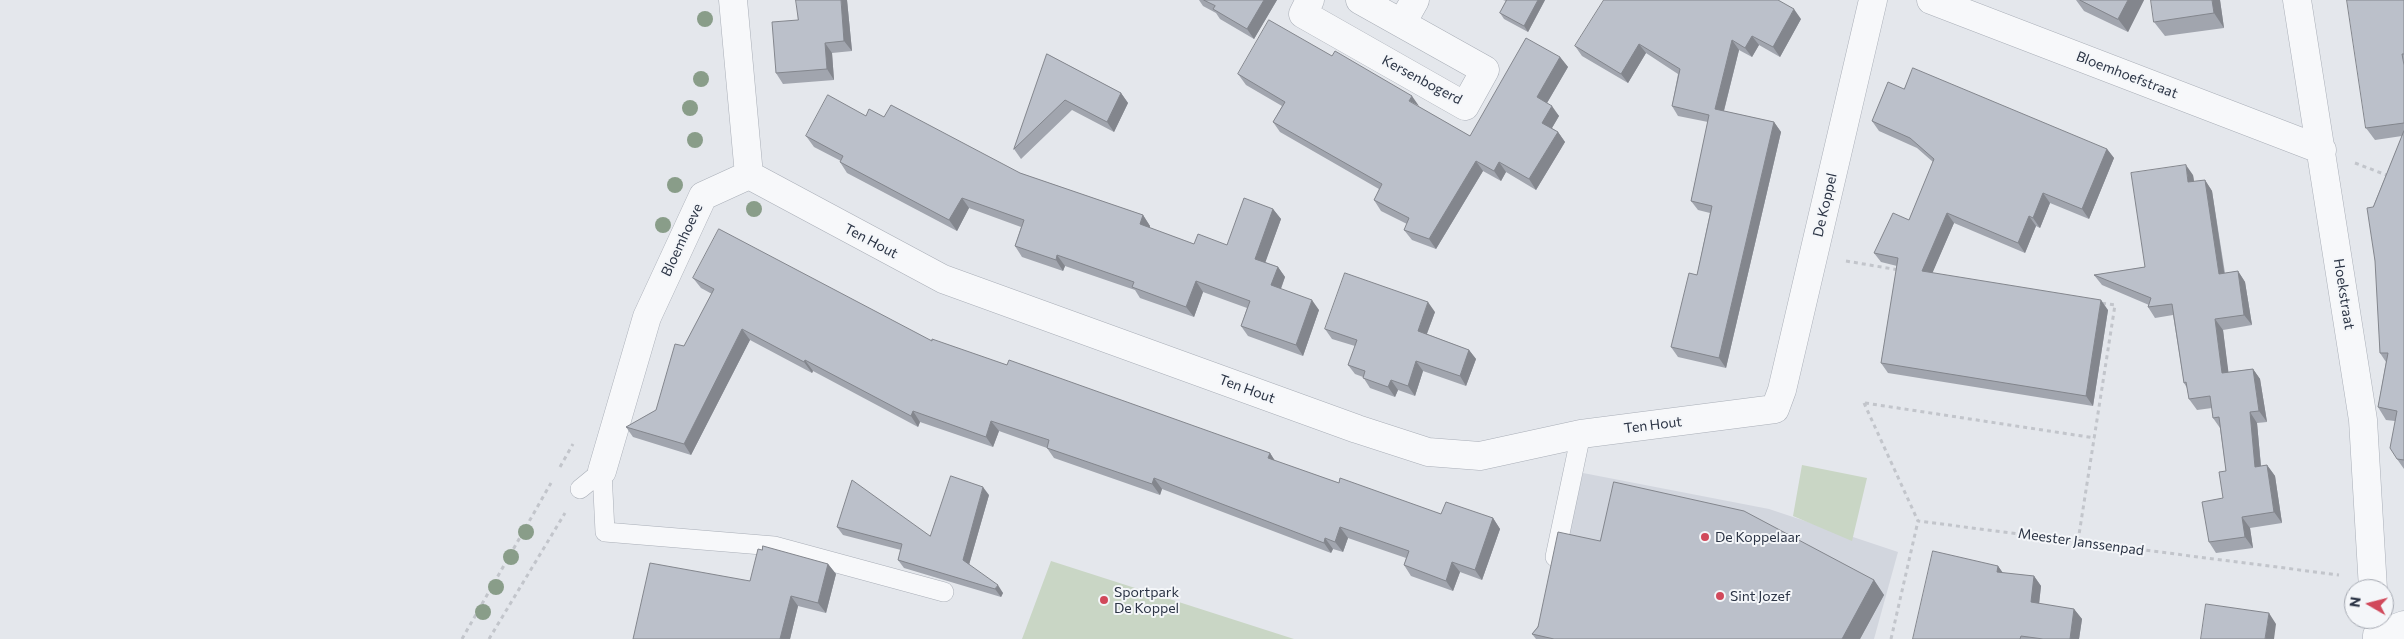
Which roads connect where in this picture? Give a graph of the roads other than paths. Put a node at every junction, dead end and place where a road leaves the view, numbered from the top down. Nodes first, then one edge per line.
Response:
1 (733, 0) edge
2 (1310, 0) edge
3 (1360, 0) edge
4 (1415, 0) edge
5 (1873, 0) edge
6 (1931, 0) edge
7 (2297, 0) edge
8 (1402, 23) junction
9 (2322, 150) junction
10 (749, 175) junction
11 (1775, 409) joint
12 (1581, 434) junction
13 (602, 471) junction
14 (580, 489) road end
15 (1552, 571) edge
16 (2372, 579) edge
17 (944, 592) dead end
18 (2404, 625) edge
19 (2377, 631) edge

1 - 10 street
2 - 8 street, Kersenbogerd
3 - 8 street, Kersenbogerd
4 - 8 street
5 - 11 street, De Koppel
6 - 9 street, Bloemhoefstraat
7 - 9 street, Hoekstraat
9 - 16 street, Hoekstraat
10 - 12 street, Ten Hout
10 - 13 street, Bloemhoeve
11 - 12 street, Ten Hout
12 - 15 lane
13 - 14 lane
13 - 17 lane
18 - 19 street

